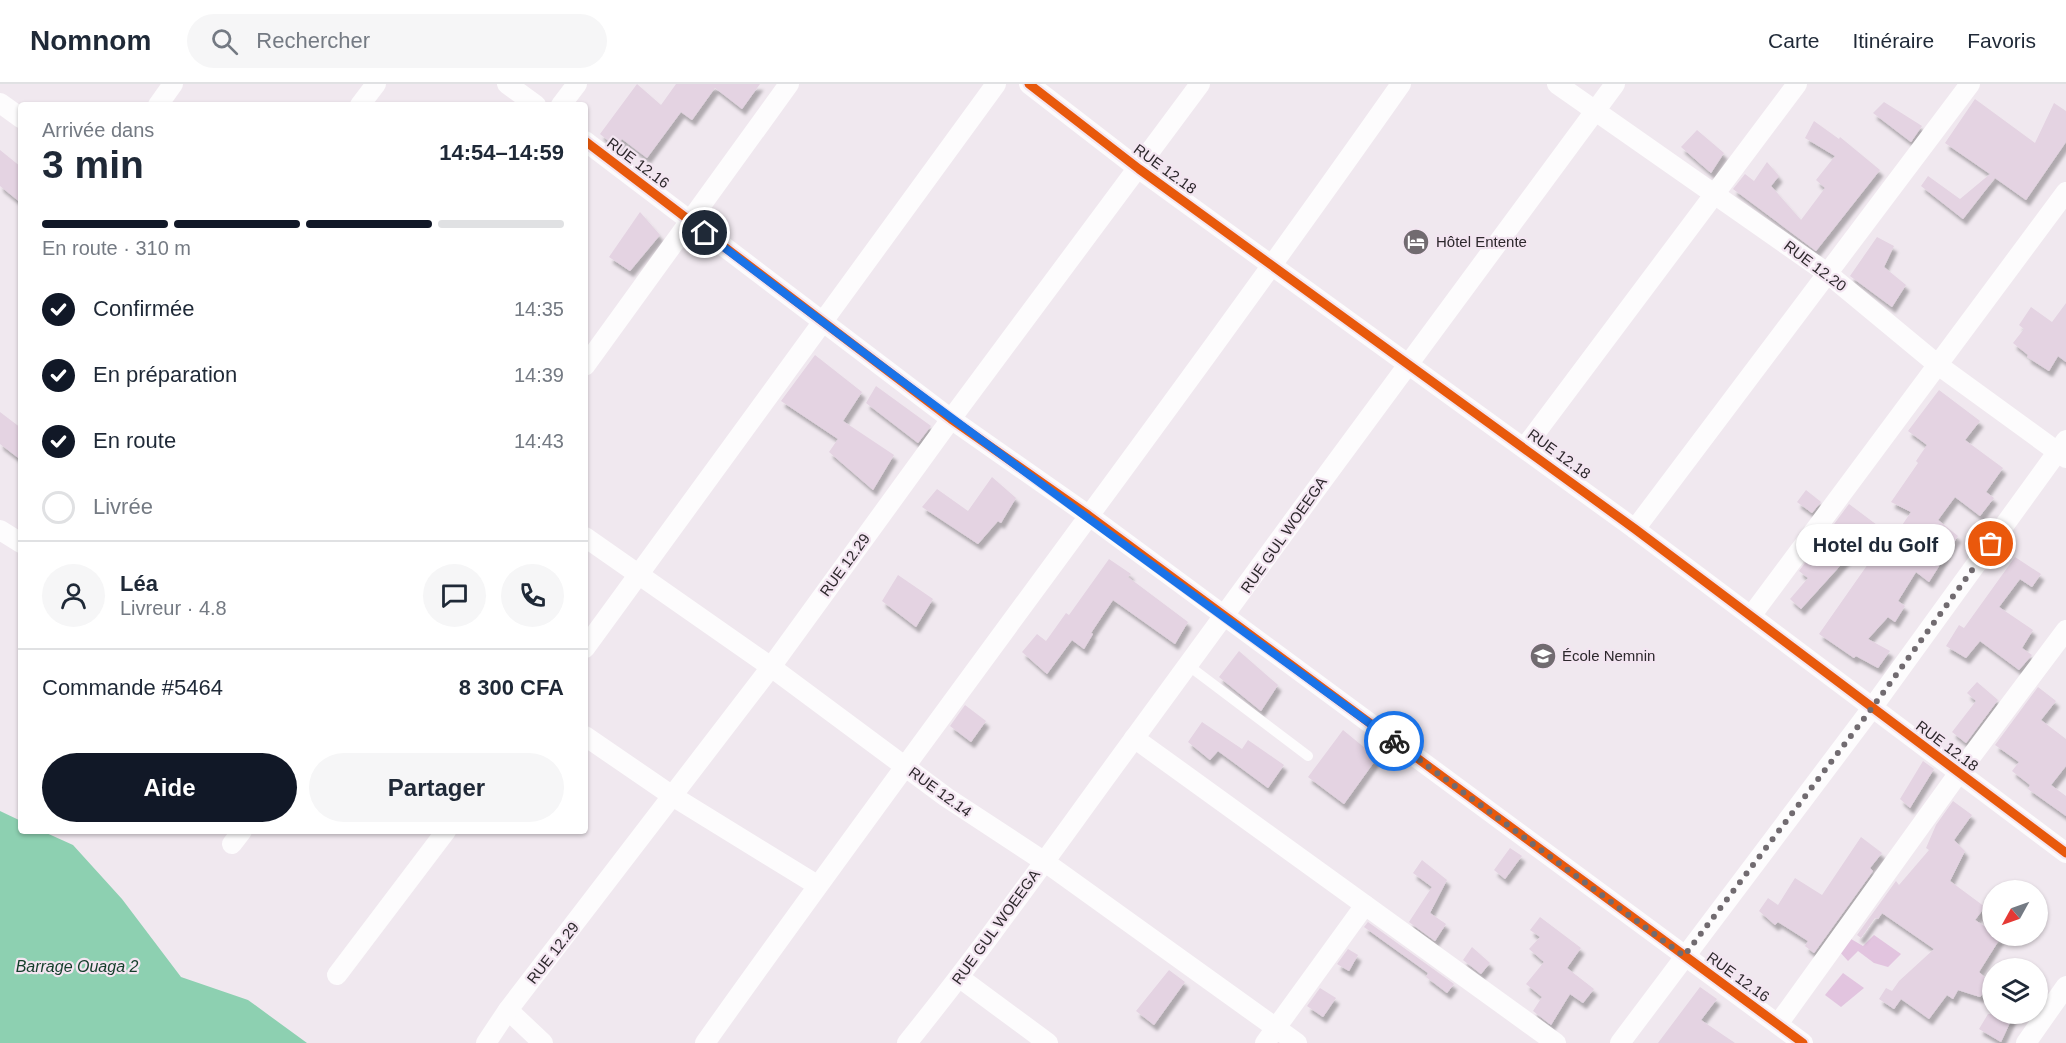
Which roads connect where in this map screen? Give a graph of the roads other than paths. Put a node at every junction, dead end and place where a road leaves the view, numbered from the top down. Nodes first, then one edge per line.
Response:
1 (174, 84) edge
2 (376, 84) edge
3 (507, 84) edge
4 (577, 84) edge
5 (789, 84) edge
6 (996, 84) edge
7 (1029, 84) edge
8 (1200, 84) edge
9 (1401, 84) edge
10 (1557, 84) edge
11 (1616, 84) edge
12 (1797, 84) edge
13 (1970, 84) edge
14 (160, 102) edge
15 (362, 102) edge
16 (532, 102) edge
17 (563, 102) edge
18 (0, 103) edge
19 (1595, 112) junction
20 (18, 116) edge
21 (588, 143) edge
22 (1138, 169) junction
23 (2066, 192) edge
24 (1716, 194) junction
25 (688, 221) junction
26 (1273, 266) junction
27 (1827, 273) junction
28 (824, 323) junction
29 (588, 362) edge
30 (1406, 363) junction
31 (1938, 365) junction
32 (951, 419) junction
33 (1525, 447) junction
34 (2063, 450) edge
35 (1088, 515) junction
36 (1635, 529) junction
37 (0, 530) edge
38 (588, 539) edge
39 (18, 541) edge
40 (639, 576) junction
41 (1751, 616) junction
42 (1225, 617) junction
43 (2066, 630) edge
44 (588, 644) edge
45 (1188, 666) junction
46 (771, 667) junction
47 (1872, 708) junction
48 (588, 738) edge
49 (1134, 738) junction
50 (1308, 756) dead end
51 (903, 766) junction
52 (1958, 774) junction
53 (674, 797) junction
54 (444, 834) edge
55 (2066, 853) edge
56 (1045, 862) junction
57 (817, 885) junction
58 (1365, 905) junction
59 (1684, 956) junction
60 (337, 975) dead end
61 (960, 978) junction
62 (2066, 986) edge
63 (508, 1010) junction
64 (1778, 1024) junction
65 (1271, 1035) edge
66 (486, 1043) edge
67 (543, 1043) edge
68 (705, 1043) edge
69 (908, 1043) edge
70 (1048, 1043) edge
71 (1297, 1043) edge
72 (1556, 1043) edge
73 (1620, 1043) edge
74 (1803, 1043) edge
75 (2026, 1043) edge

1 - 14 street
2 - 15 street
3 - 16 street
4 - 17 street
5 - 25 street
6 - 28 street
7 - 22 street, RUE 12.18
8 - 22 street, RUE 12.29
9 - 26 street
10 - 19 street, RUE 12.20
11 - 19 street, RUE GUL WOEEGA
12 - 24 street
13 - 27 street
18 - 20 street
19 - 24 street, RUE 12.20
19 - 30 street, RUE GUL WOEEGA
21 - 25 street, RUE 12.16
22 - 26 street, RUE 12.18
22 - 32 street, RUE 12.29
23 - 31 street
24 - 27 street, RUE 12.20
24 - 33 street
25 - 28 street, RUE 12.16
25 - 29 street
26 - 30 street, RUE 12.18
26 - 35 street
27 - 31 street, RUE 12.20
27 - 36 street
28 - 32 street, RUE 12.16
28 - 40 street
30 - 33 street, RUE 12.18
30 - 42 street, RUE GUL WOEEGA
31 - 34 street, RUE 12.20
31 - 41 street
32 - 35 street, RUE 12.16
32 - 46 street, RUE 12.29
33 - 36 street, RUE 12.18
34 - 47 street
35 - 42 street, RUE 12.16
35 - 51 street
36 - 41 street, RUE 12.18
37 - 39 street
38 - 40 street, RUE 12.14
40 - 44 street
40 - 46 street, RUE 12.14
41 - 47 street, RUE 12.18
42 - 45 street, RUE GUL WOEEGA
42 - 59 street, RUE 12.16
43 - 52 street
45 - 49 street, RUE GUL WOEEGA
45 - 50 lane
46 - 51 street, RUE 12.14
46 - 53 street, RUE 12.29
47 - 52 street, RUE 12.18
47 - 59 street
48 - 53 street
49 - 56 street, RUE GUL WOEEGA
49 - 58 street
51 - 56 street, RUE 12.14
51 - 57 street
52 - 55 street, RUE 12.18
52 - 64 street
53 - 57 street
53 - 63 street, RUE 12.29
54 - 60 street
56 - 61 street, RUE GUL WOEEGA
56 - 65 street, RUE 12.14
57 - 68 street
58 - 65 street
58 - 72 street
59 - 64 street, RUE 12.16
59 - 73 street
61 - 69 street, RUE GUL WOEEGA
61 - 70 street
62 - 75 street
63 - 66 street, RUE 12.29
63 - 67 street
64 - 74 street, RUE 12.16
65 - 71 street, RUE 12.14

